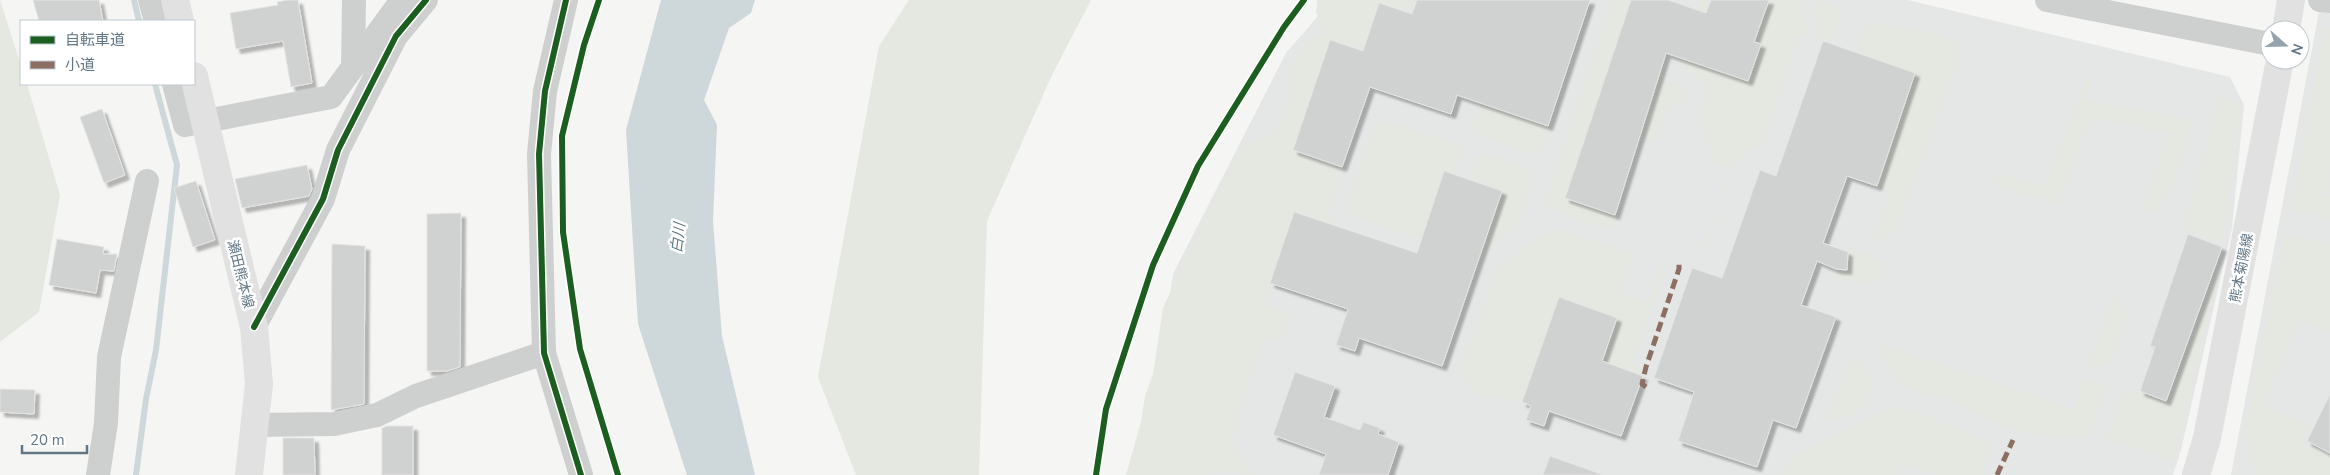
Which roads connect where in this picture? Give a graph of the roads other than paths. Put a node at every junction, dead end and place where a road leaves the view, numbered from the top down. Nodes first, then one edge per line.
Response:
1 (150, 0) edge
2 (175, 0) edge
3 (354, 0) edge
4 (402, 0) edge
5 (426, 0) edge
6 (566, 0) edge
7 (2047, 0) edge
8 (2291, 0) edge
9 (2320, 0) edge
10 (2330, 1) edge
11 (156, 20) edge
12 (180, 20) edge
13 (2288, 20) edge
14 (2260, 42) edge
15 (353, 67) junction
16 (2278, 70) edge
17 (195, 80) edge
18 (174, 85) edge
19 (205, 121) junction
20 (147, 181) dead end
21 (254, 327) junction
22 (544, 353) junction
23 (254, 425) junction
24 (98, 475) edge
25 (249, 475) edge
26 (581, 475) edge
27 (2196, 475) edge

1 - 11 street
2 - 12 main road
3 - 15 street
4 - 15 street
5 - 21 street
6 - 22 street
7 - 14 street
8 - 13 main road
9 - 10 street
15 - 19 street
16 - 27 main road, 熊本菊陽線
17 - 19 main road, 瀬田熊本線
18 - 19 street
19 - 21 main road, 瀬田熊本線
20 - 24 street
21 - 23 main road, 瀬田熊本線
22 - 23 street
22 - 26 street
23 - 25 main road, 瀬田熊本線

